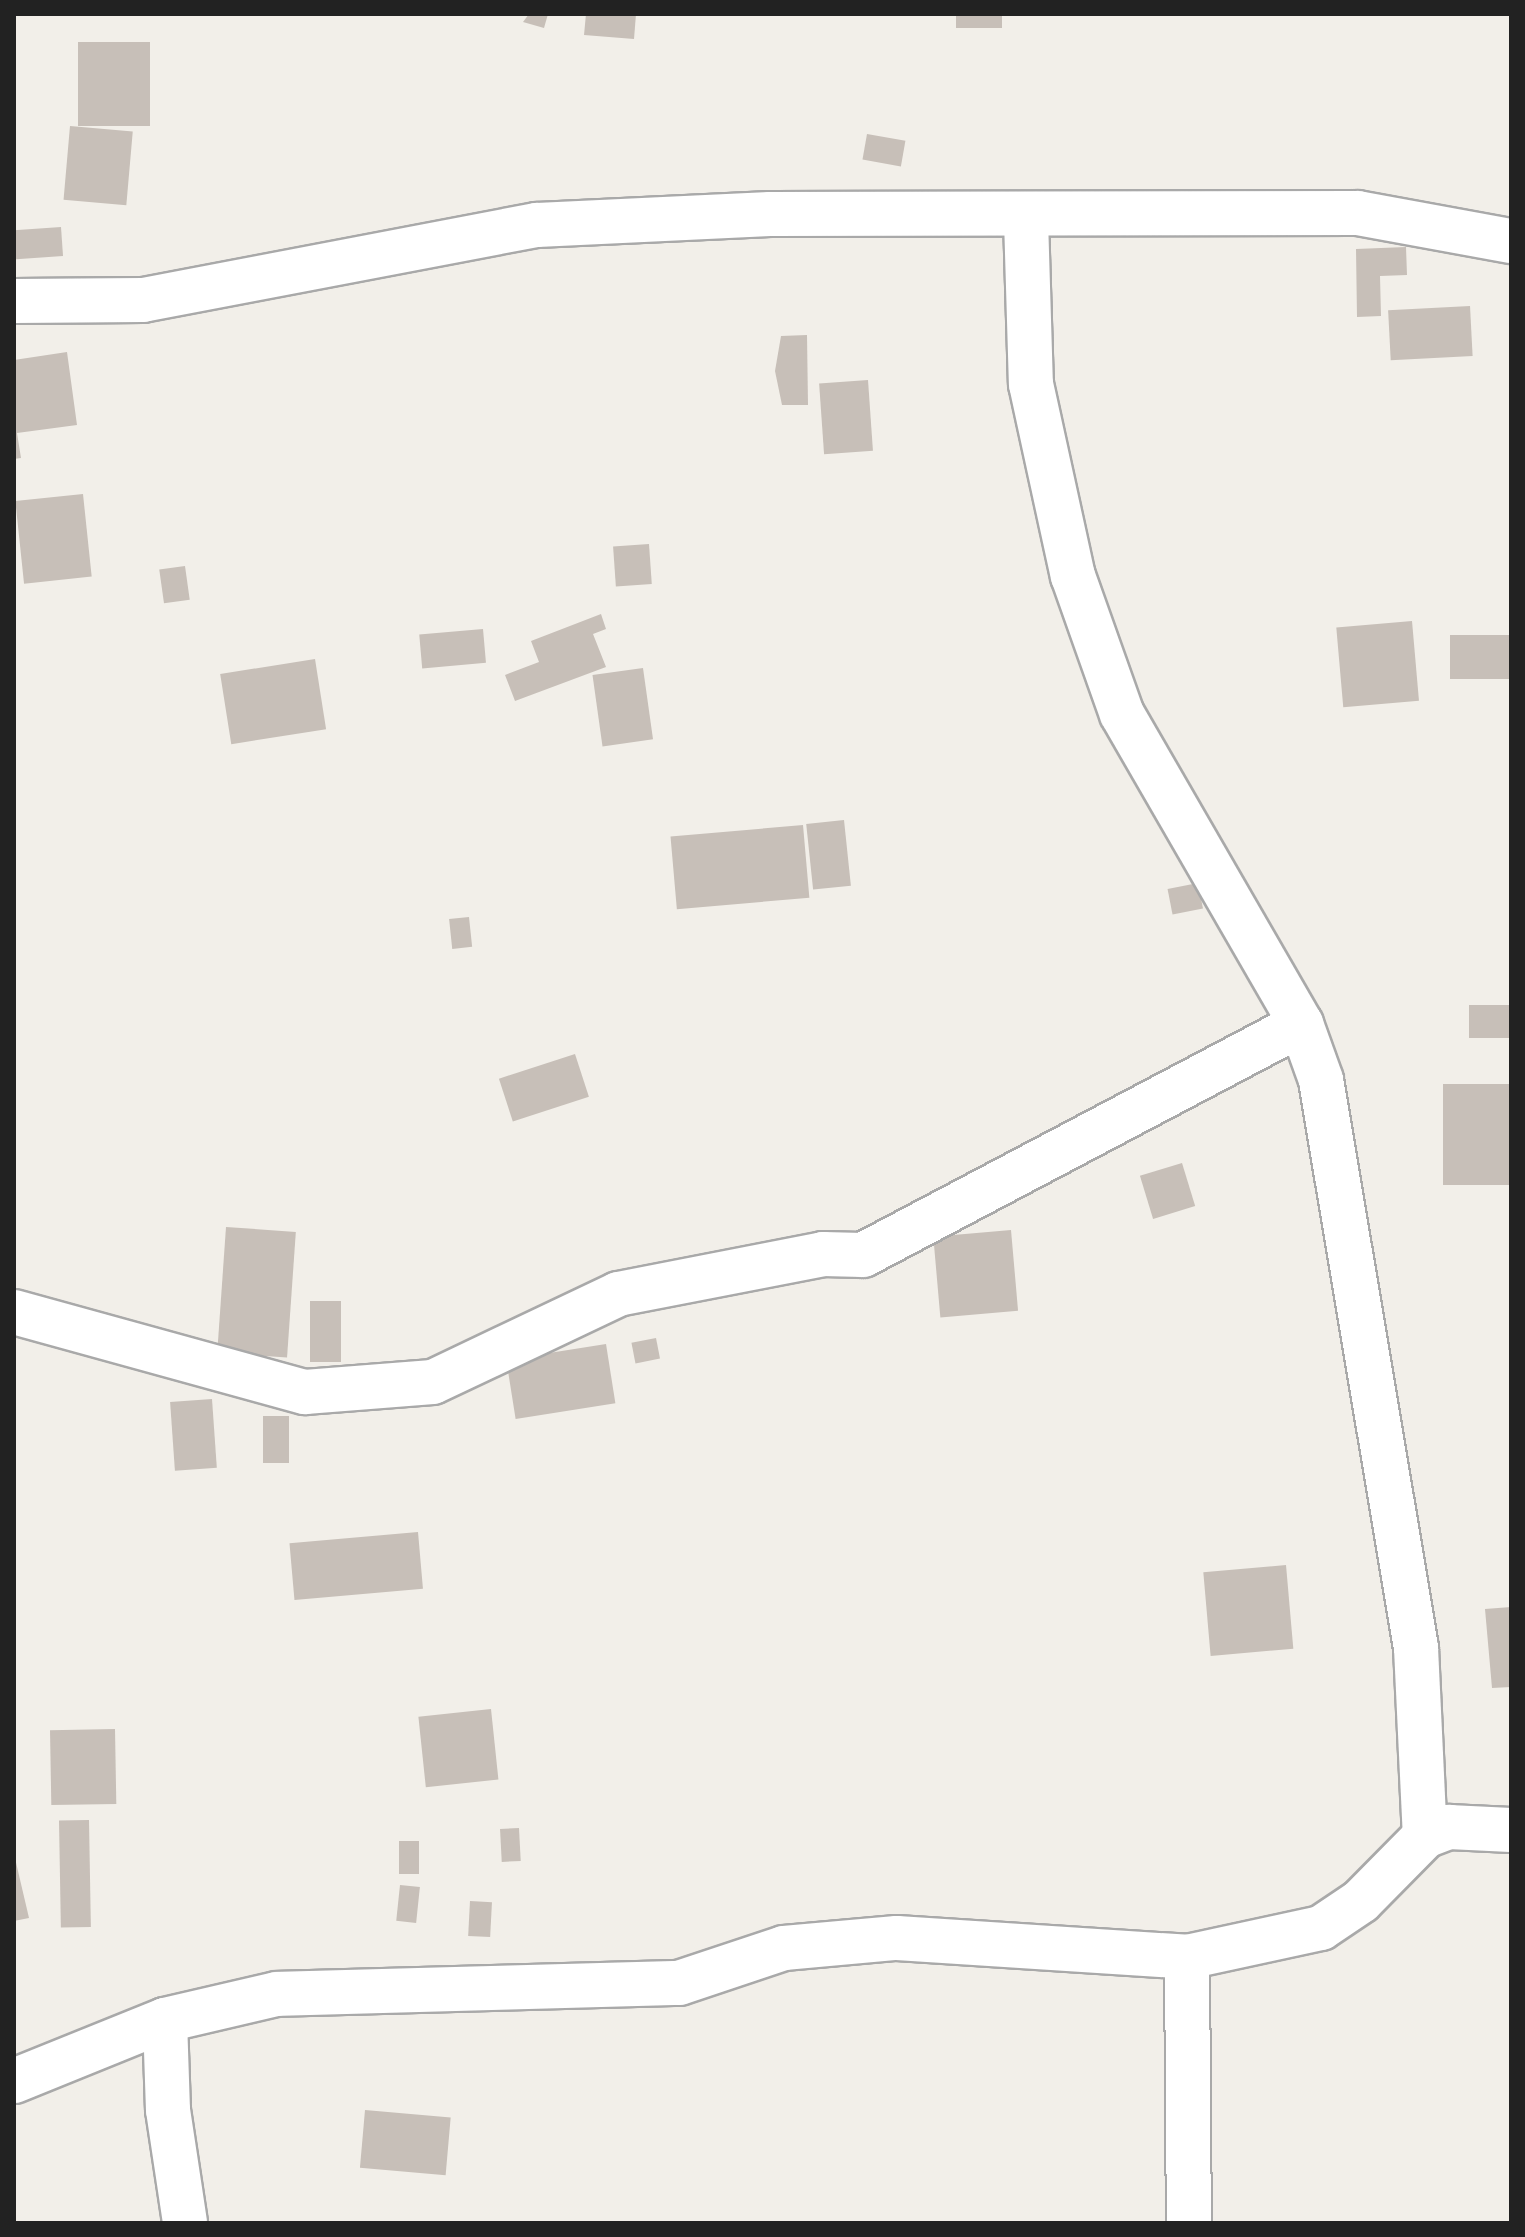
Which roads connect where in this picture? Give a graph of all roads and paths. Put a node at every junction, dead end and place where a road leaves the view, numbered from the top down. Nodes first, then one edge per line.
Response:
1 (1026, 219) junction
2 (1511, 241) edge
3 (14, 301) edge
4 (1301, 1024) junction
5 (14, 1312) edge
6 (1511, 1830) edge
7 (1425, 1836) junction
8 (1187, 1957) junction
9 (165, 2020) junction
10 (14, 2081) edge
11 (185, 2223) edge
12 (1189, 2223) edge

1 - 2 street
1 - 3 street
1 - 4 street
4 - 5 street
4 - 7 street
6 - 7 street
7 - 8 street
8 - 9 street
8 - 12 street
9 - 10 street
9 - 11 street

